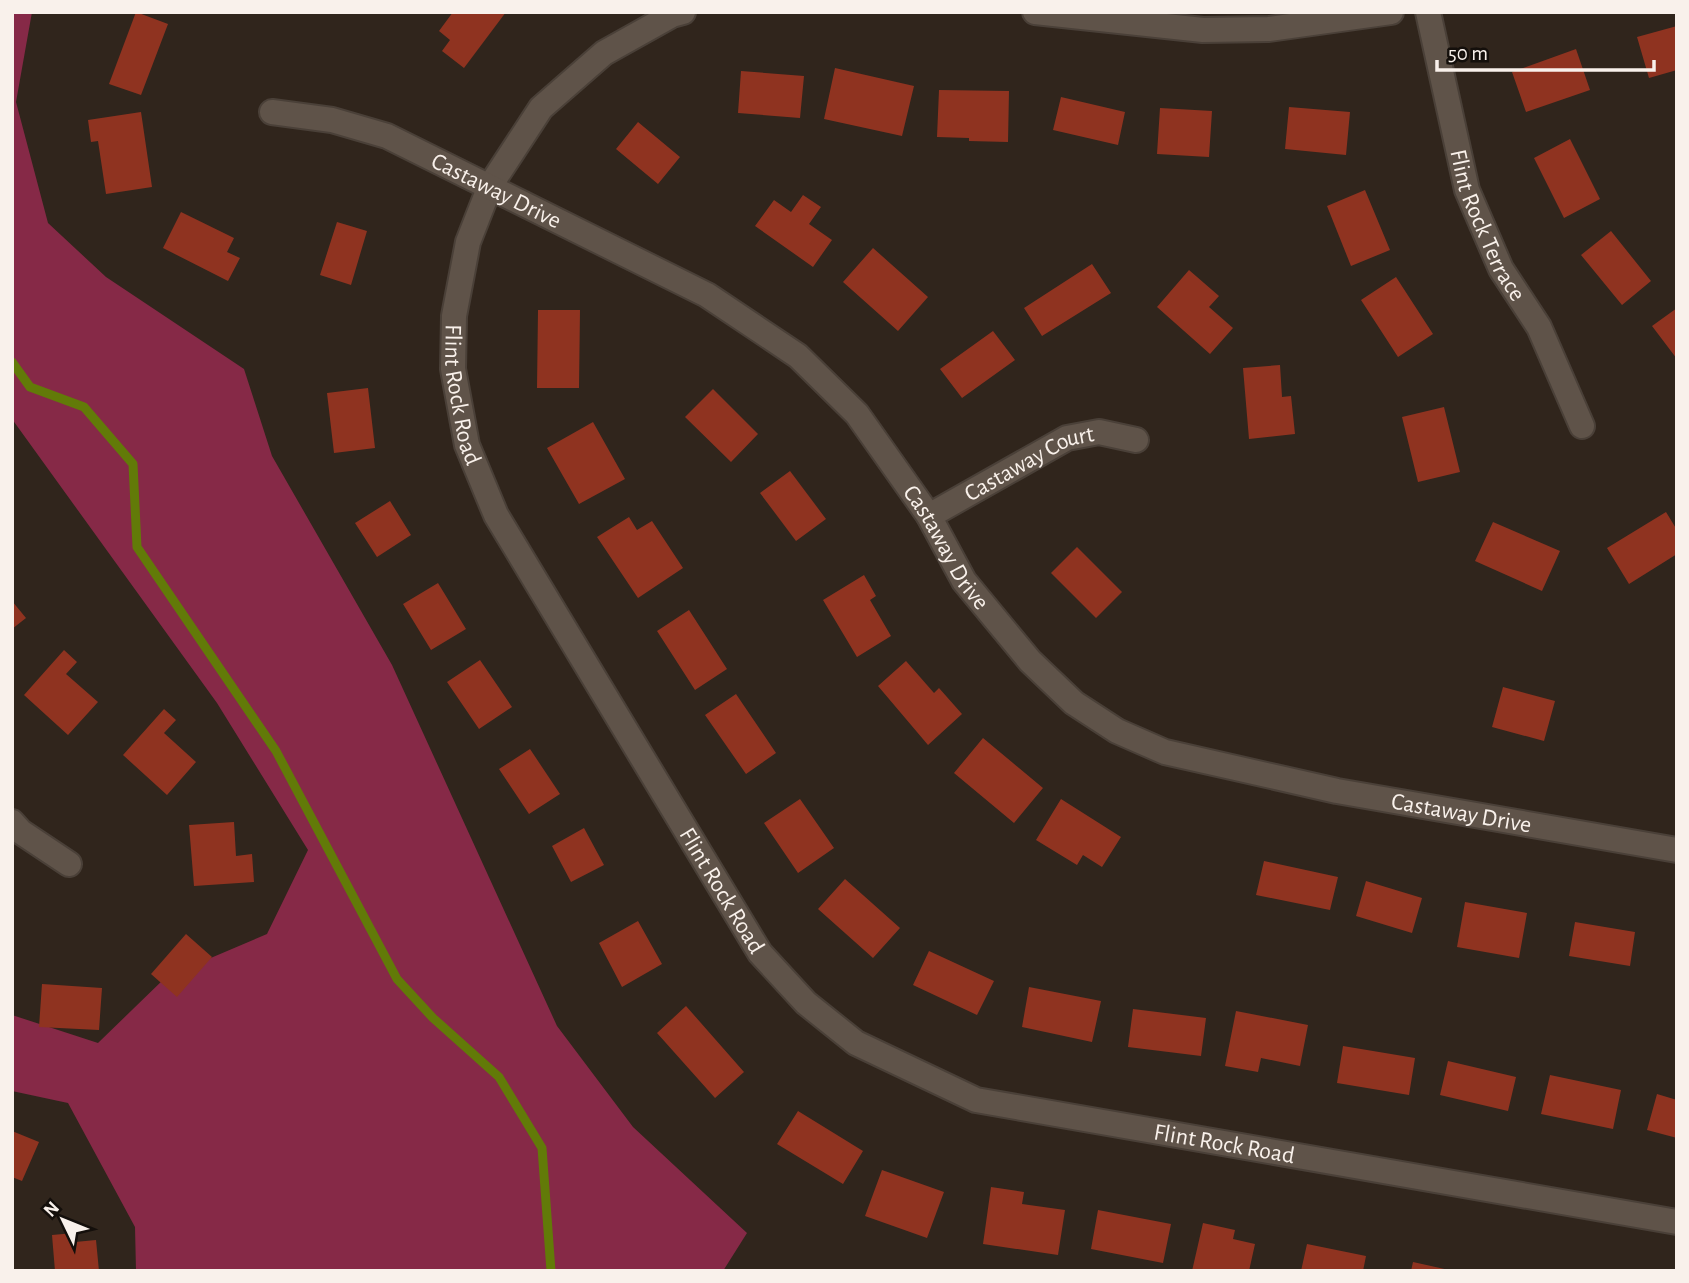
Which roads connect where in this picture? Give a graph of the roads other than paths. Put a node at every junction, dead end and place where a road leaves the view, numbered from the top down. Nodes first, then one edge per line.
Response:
1 (683, 12) edge
2 (1035, 12) edge
3 (1391, 12) edge
4 (1427, 12) edge
5 (272, 112) dead end
6 (490, 186) junction
7 (1582, 426) dead end
8 (1136, 440) dead end
9 (929, 516) junction
10 (12, 822) edge
11 (1677, 849) edge
12 (69, 864) dead end
13 (1677, 1222) edge

1 - 6 street, Flint Rock Road
2 - 3 street
4 - 7 street, Flint Rock Terrace
5 - 6 street, Castaway Drive
6 - 9 street, Castaway Drive
6 - 13 street, Flint Rock Road
8 - 9 street, Castaway Court
9 - 11 street, Castaway Drive
10 - 12 street

